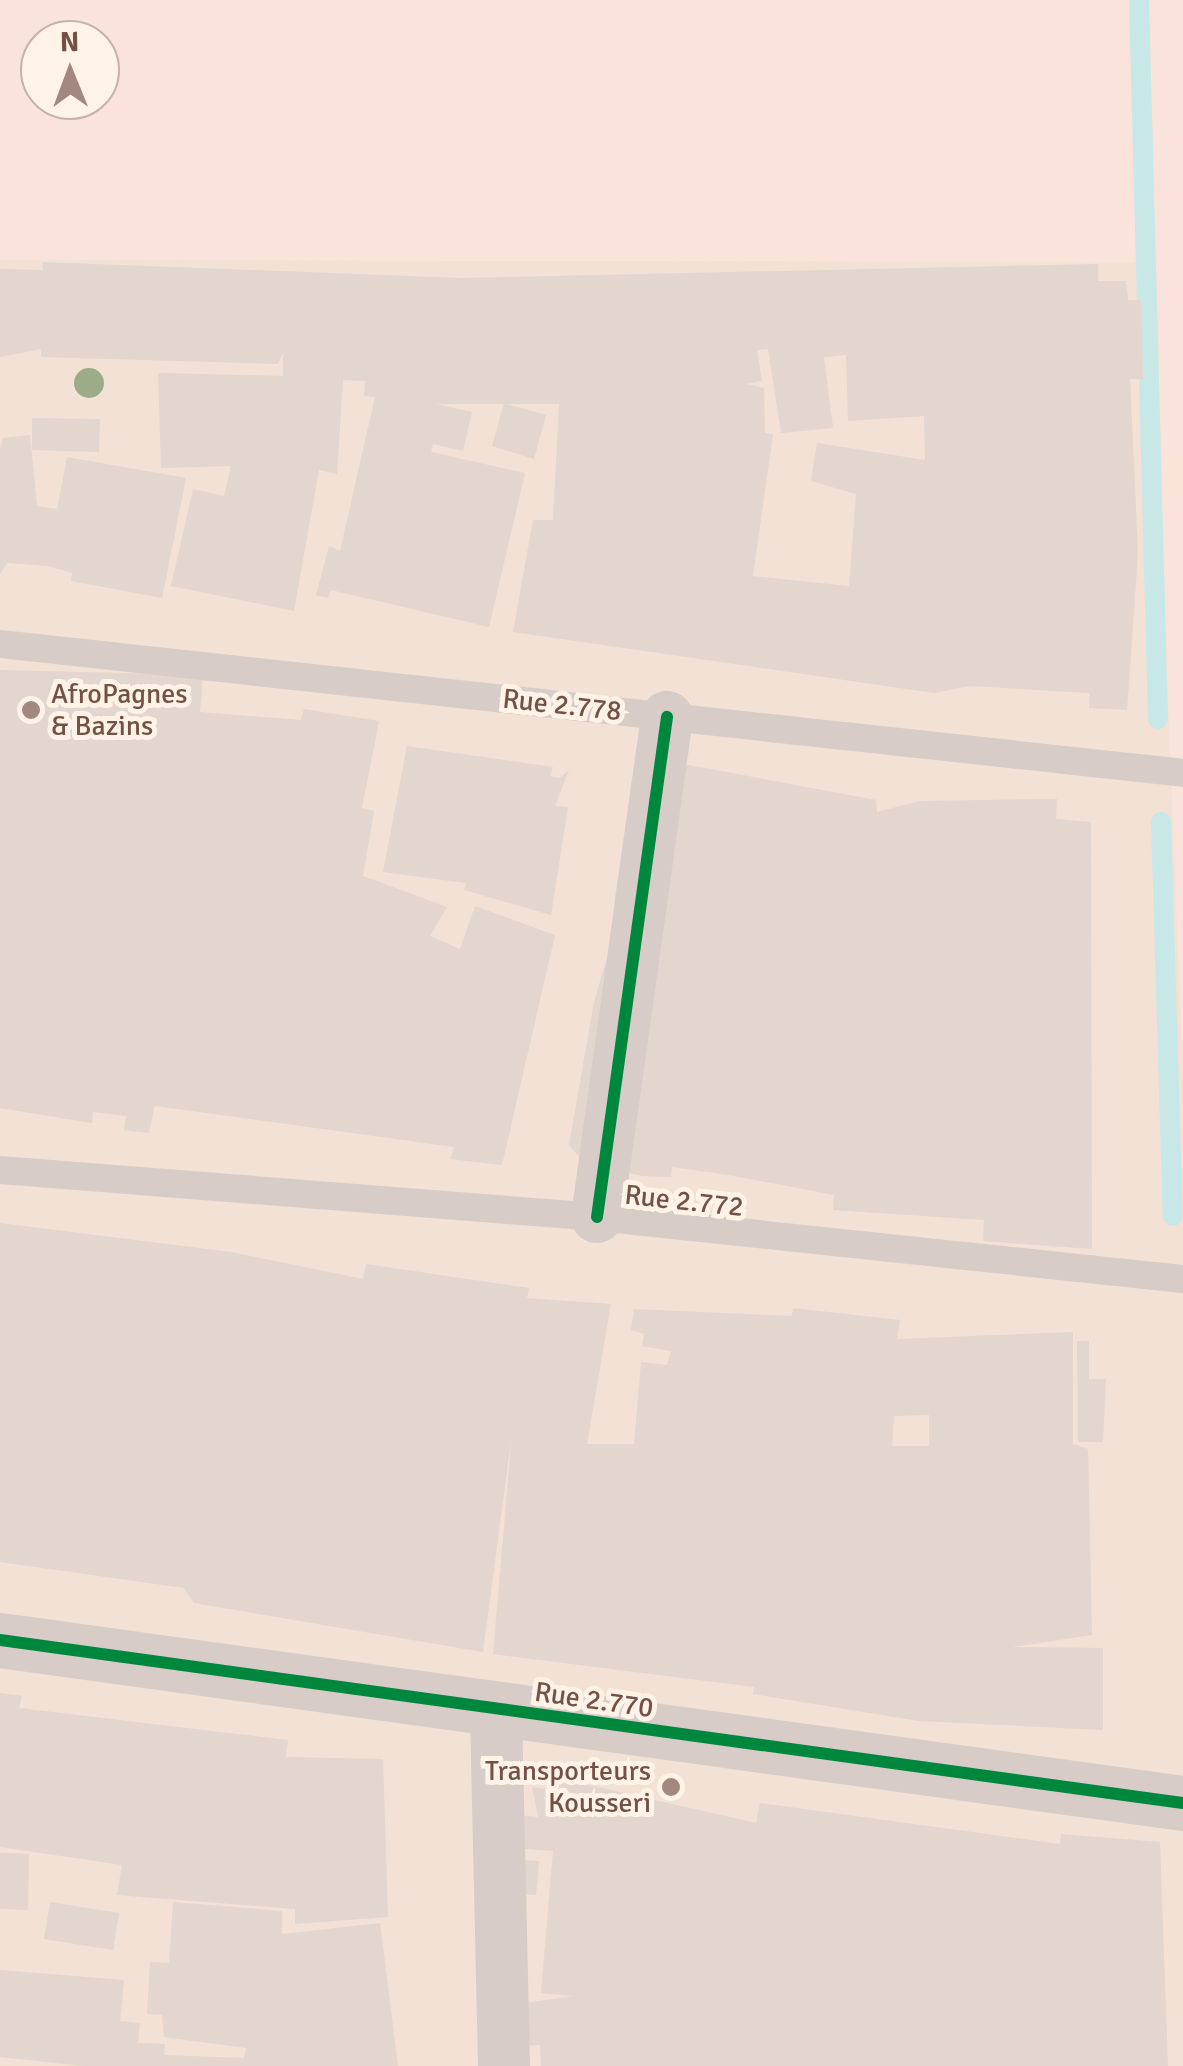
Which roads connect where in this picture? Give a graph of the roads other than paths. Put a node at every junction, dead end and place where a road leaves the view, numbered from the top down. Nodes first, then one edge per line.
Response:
1 (0, 644) edge
2 (668, 717) junction
3 (1183, 773) edge
4 (0, 1170) edge
5 (598, 1217) junction
6 (1183, 1279) edge
7 (0, 1640) edge
8 (496, 1713) junction
9 (1183, 1803) edge
10 (504, 2066) edge

1 - 2 lane, Rue 2.778
2 - 3 lane, Rue 2.778
2 - 5 street
4 - 5 lane, Rue 2.772
5 - 6 lane, Rue 2.772
7 - 8 street, Rue 2.770
8 - 9 street, Rue 2.770
8 - 10 street

